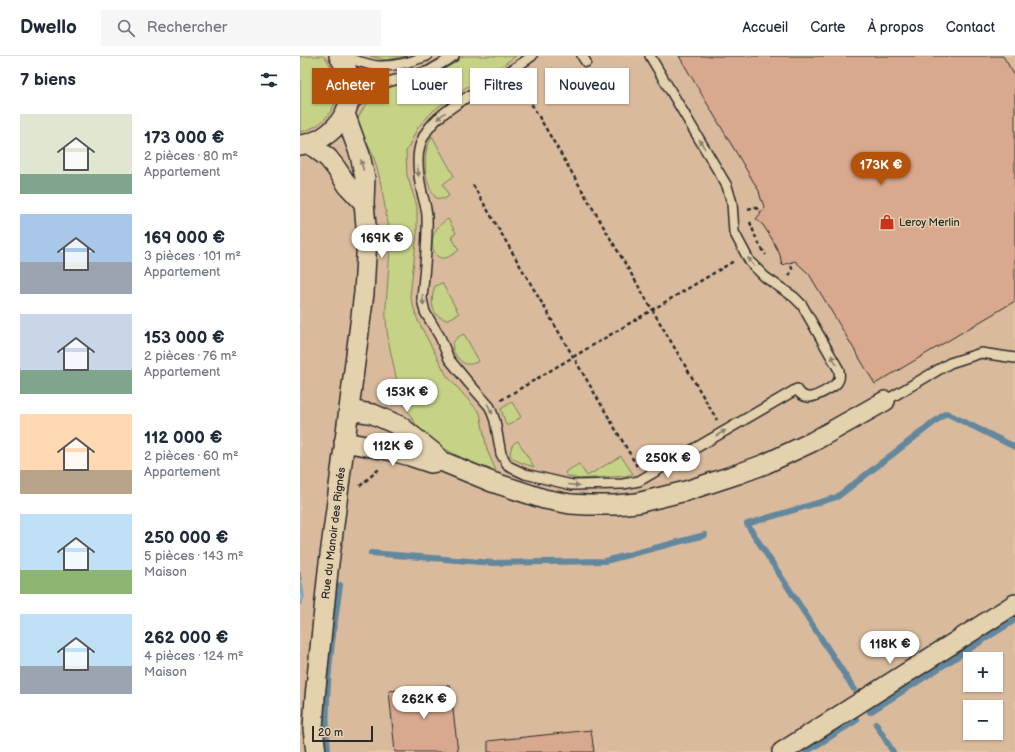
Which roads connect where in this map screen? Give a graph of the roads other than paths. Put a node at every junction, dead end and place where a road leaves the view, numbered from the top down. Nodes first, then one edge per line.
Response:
1 (340, 56) edge
2 (427, 56) edge
3 (454, 56) edge
4 (532, 56) edge
5 (650, 56) edge
6 (346, 111) junction
7 (305, 144) edge
8 (364, 203) junction
9 (1015, 358) edge
10 (885, 401) joint
11 (349, 410) junction
12 (344, 442) junction
13 (441, 461) junction
14 (1015, 604) edge
15 (316, 752) edge
16 (782, 752) edge

1 - 2 lane
1 - 6 street
3 - 6 lane
4 -> 5 lane
6 - 7 street
8 -> 6 street, Rue du Manoir des Rignés
7 - 8 street
8 - 11 street, Rue du Manoir des Rignés
9 - 10 lane
10 - 13 street
11 - 12 street, Rue du Manoir des Rignés
11 - 13 street
12 - 13 street
12 - 15 street, Rue du Manoir des Rignés
14 - 16 street

